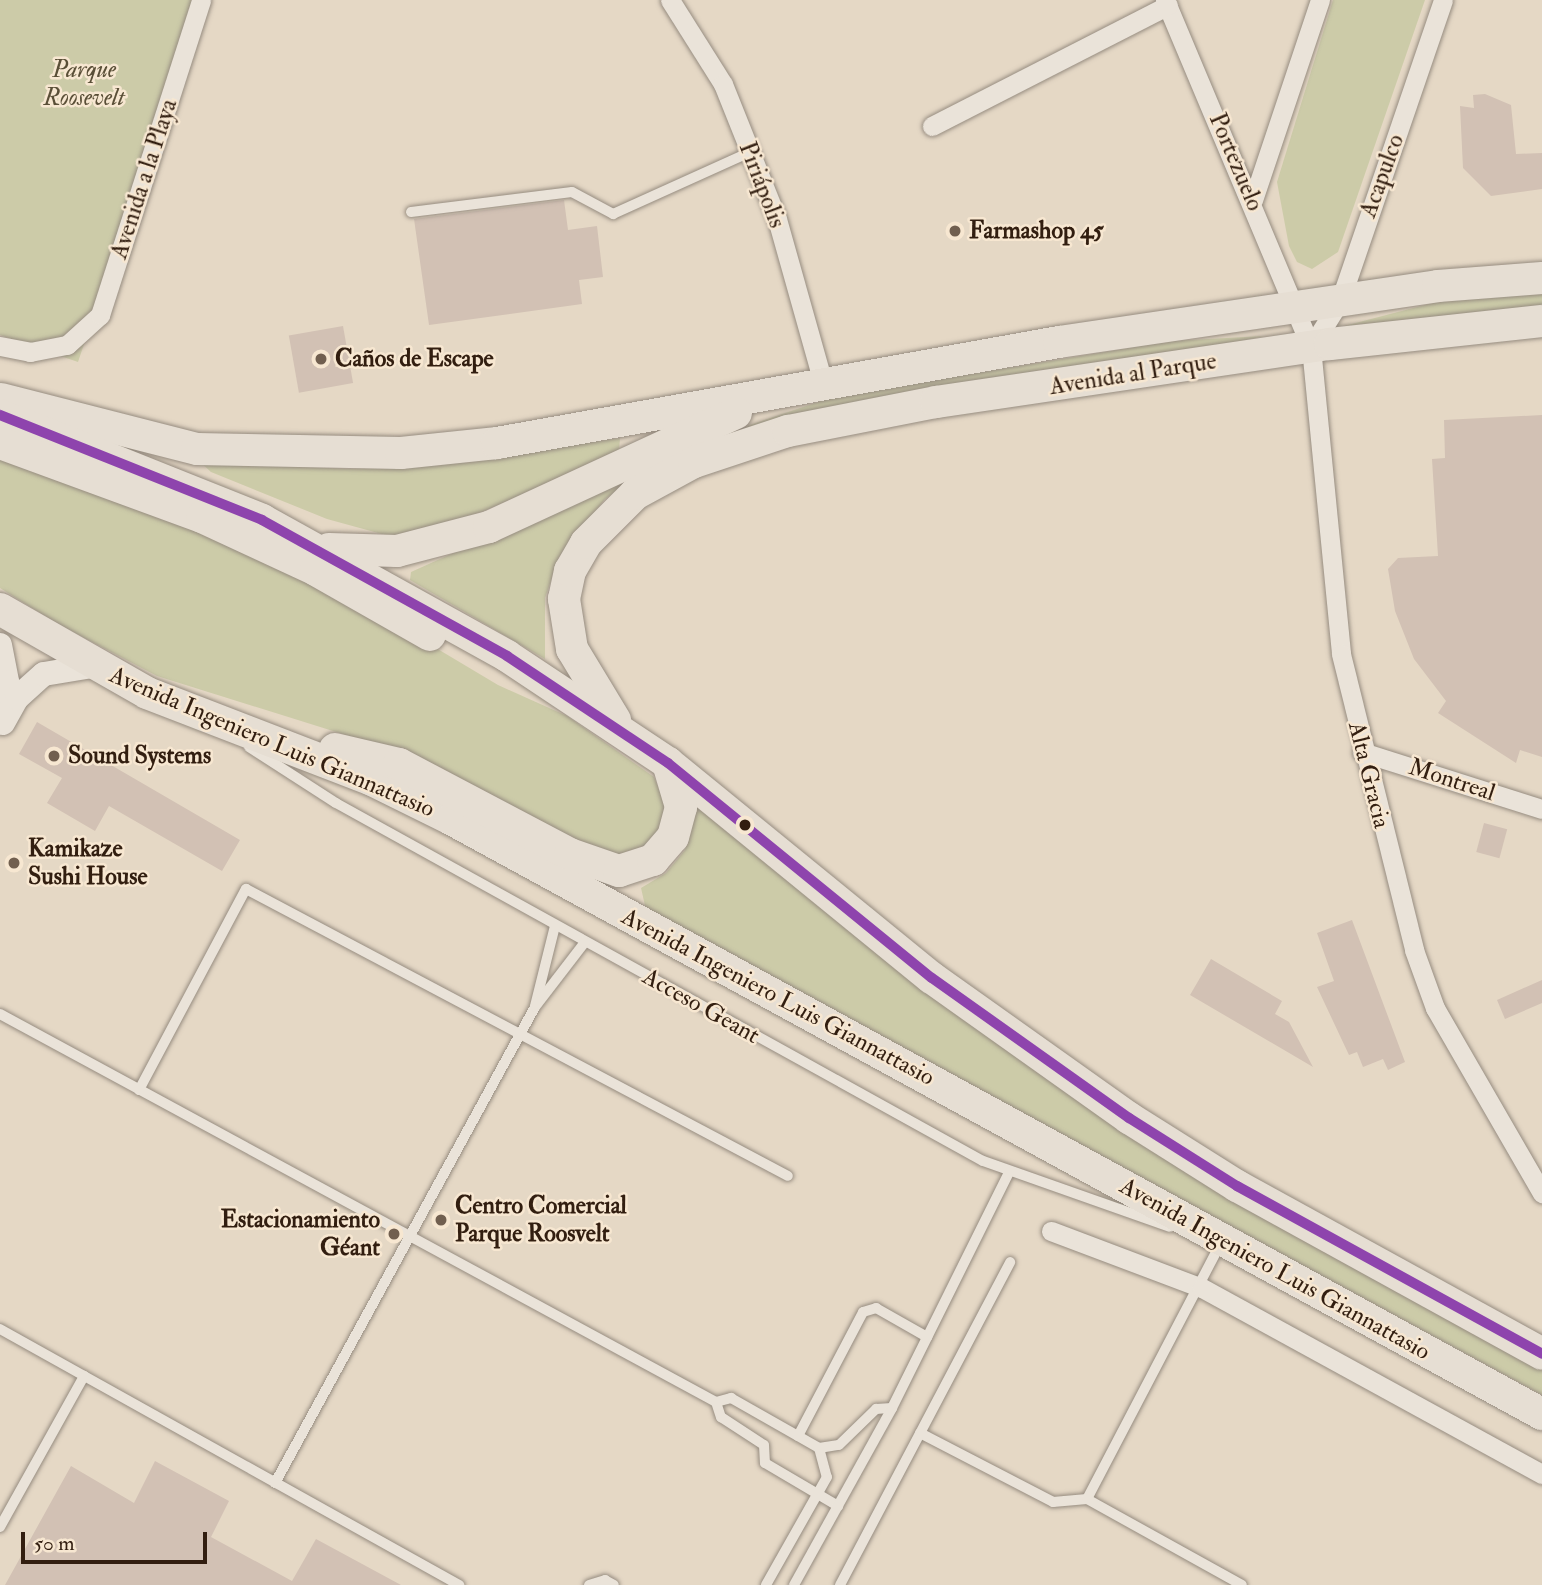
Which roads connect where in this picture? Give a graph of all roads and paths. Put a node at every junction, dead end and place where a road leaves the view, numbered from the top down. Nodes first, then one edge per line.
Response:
1 (201, 0) edge
2 (670, 0) edge
3 (1320, 0) edge
4 (1443, 0) edge
5 (1166, 2) edge
6 (932, 126) dead end
7 (750, 152) junction
8 (1253, 200) junction
9 (411, 212) dead end
10 (1542, 278) edge
11 (1340, 301) junction
12 (1542, 321) edge
13 (1302, 327) junction
14 (0, 346) edge
15 (823, 383) junction
16 (0, 399) edge
17 (0, 415) edge
18 (0, 443) edge
19 (248, 538) junction
20 (321, 548) junction
21 (0, 609) edge
22 (0, 645) edge
23 (92, 666) junction
24 (574, 701) junction
25 (204, 718) junction
26 (2, 728) edge
27 (624, 732) junction
28 (295, 750) junction
29 (1362, 751) junction
30 (667, 763) junction
31 (1542, 809) edge
32 (555, 926) junction
33 (585, 943) junction
34 (535, 1007) junction
35 (0, 1014) edge
36 (520, 1034) junction
37 (139, 1090) junction
38 (1009, 1172) junction
39 (788, 1176) dead end
40 (1542, 1193) edge
41 (1051, 1231) dead end
42 (407, 1234) junction
43 (1222, 1244) junction
44 (1010, 1262) dead end
45 (1202, 1288) junction
46 (0, 1329) edge
47 (927, 1337) junction
48 (1542, 1354) edge
49 (84, 1376) junction
50 (716, 1402) junction
51 (892, 1408) junction
52 (1542, 1414) edge
53 (920, 1433) junction
54 (798, 1436) junction
55 (819, 1448) junction
56 (1542, 1474) edge
57 (275, 1483) junction
58 (818, 1493) junction
59 (1087, 1499) junction
60 (838, 1506) junction
61 (0, 1527) edge
62 (458, 1585) edge
63 (589, 1585) edge
64 (614, 1585) edge
65 (766, 1585) edge
66 (794, 1585) edge
67 (840, 1585) edge
68 (1242, 1585) edge

1 - 14 street, Avenida a la Playa
2 - 7 street, Piriápolis
3 - 8 street
4 - 11 street, Acapulco
5 - 6 street
5 - 8 street, Portezuelo
7 - 9 lane
7 - 15 street, Piriápolis
8 - 13 street, Portezuelo
10 - 11 main road, Avenida al Parque
11 - 13 main road, Avenida al Parque
12 - 13 main road, Avenida al Parque
13 - 15 main road, Avenida al Parque
13 - 27 main road, Avenida al Parque
13 - 29 street, Alta Gracia
15 - 16 main road
15 - 20 main road
17 - 20 main road
18 - 19 main road
19 - 20 main road
19 - 24 main road
20 - 24 main road
21 - 23 main road, Avenida Ingeniero Luis Giannattasio
22 - 26 street
23 - 25 main road, Avenida Ingeniero Luis Giannattasio
23 - 26 street
24 - 27 main road
25 - 28 main road, Avenida Ingeniero Luis Giannattasio
25 - 32 lane, Acceso Geant
27 - 30 main road
28 - 30 main road
28 - 43 main road, Avenida Ingeniero Luis Giannattasio
29 - 31 street, Montreal
29 - 40 street, Alta Gracia
30 - 48 main road
32 - 33 lane, Acceso Geant
32 - 34 lane
33 - 34 lane
33 - 38 lane, Acceso Geant
34 - 36 lane
35 - 37 lane
36 - 37 lane
36 - 39 lane
36 - 42 lane
37 - 42 lane
38 - 43 lane, Acceso Geant
38 - 47 lane
41 - 45 street, Avenida Ingeniero Luis Giannattasio
42 - 50 lane
42 - 57 lane
43 - 45 lane
43 - 52 main road, Avenida Ingeniero Luis Giannattasio
44 - 53 lane
45 - 56 street, Avenida Ingeniero Luis Giannattasio
45 - 59 lane
46 - 49 lane
47 - 51 lane
47 - 54 lane
49 - 57 lane
49 - 61 lane
50 - 54 lane
50 - 58 lane
51 - 55 lane
51 - 60 lane
53 - 59 lane
53 - 67 lane
54 - 55 lane
55 - 58 lane
57 - 62 lane
58 - 60 lane
58 - 65 lane
59 - 68 lane
60 - 66 lane
63 - 64 lane

